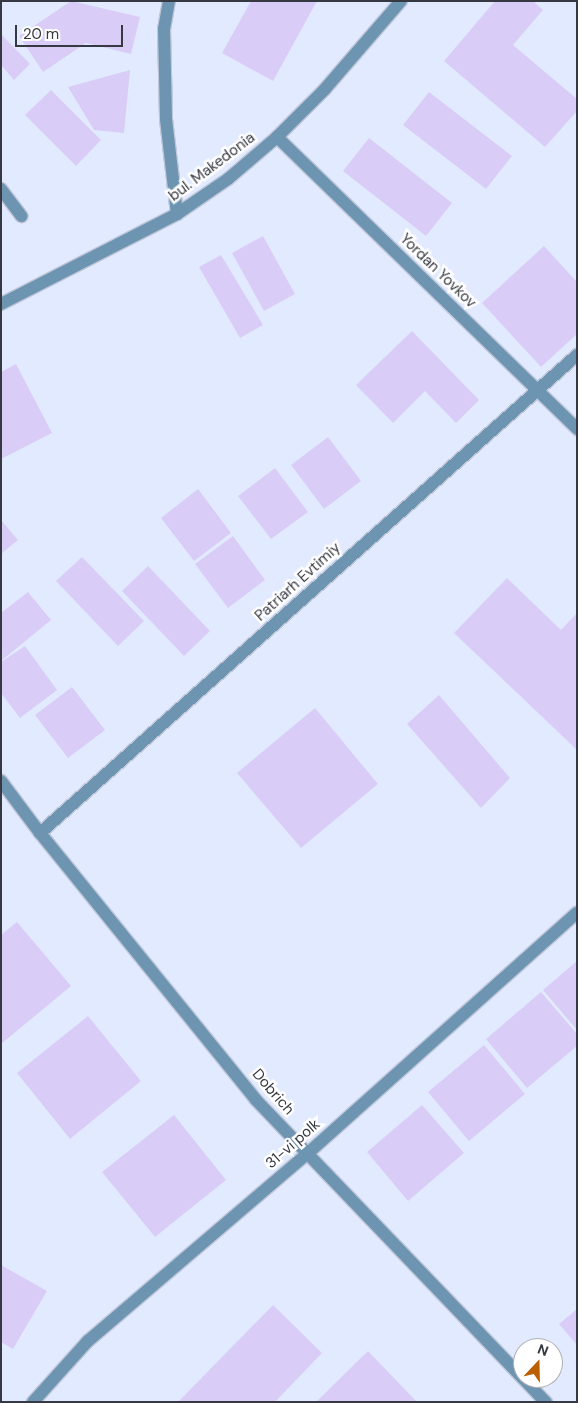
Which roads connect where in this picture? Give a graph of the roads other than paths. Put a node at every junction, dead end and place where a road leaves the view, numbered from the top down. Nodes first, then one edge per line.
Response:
1 (169, 1) edge
2 (401, 1) edge
3 (277, 137) junction
4 (1, 189) edge
5 (177, 214) junction
6 (21, 216) dead end
7 (1, 304) edge
8 (577, 355) edge
9 (537, 390) junction
10 (577, 429) edge
11 (1, 781) edge
12 (40, 833) junction
13 (577, 913) edge
14 (307, 1154) junction
15 (33, 1402) edge
16 (546, 1402) edge

1 - 5 street
2 - 3 street, bul. Makedonia
3 - 5 street, bul. Makedonia
3 - 9 street, Yordan Yovkov
4 - 6 street
5 - 7 street, bul. Makedonia
8 - 9 street, Patriarh Evtimiy
9 - 10 street, Yordan Yovkov
9 - 12 street, Patriarh Evtimiy
11 - 12 street, Dobrich
12 - 14 street, Dobrich
13 - 14 street, 31-vi polk
14 - 15 street, 31-vi polk
14 - 16 street, Dobrich

